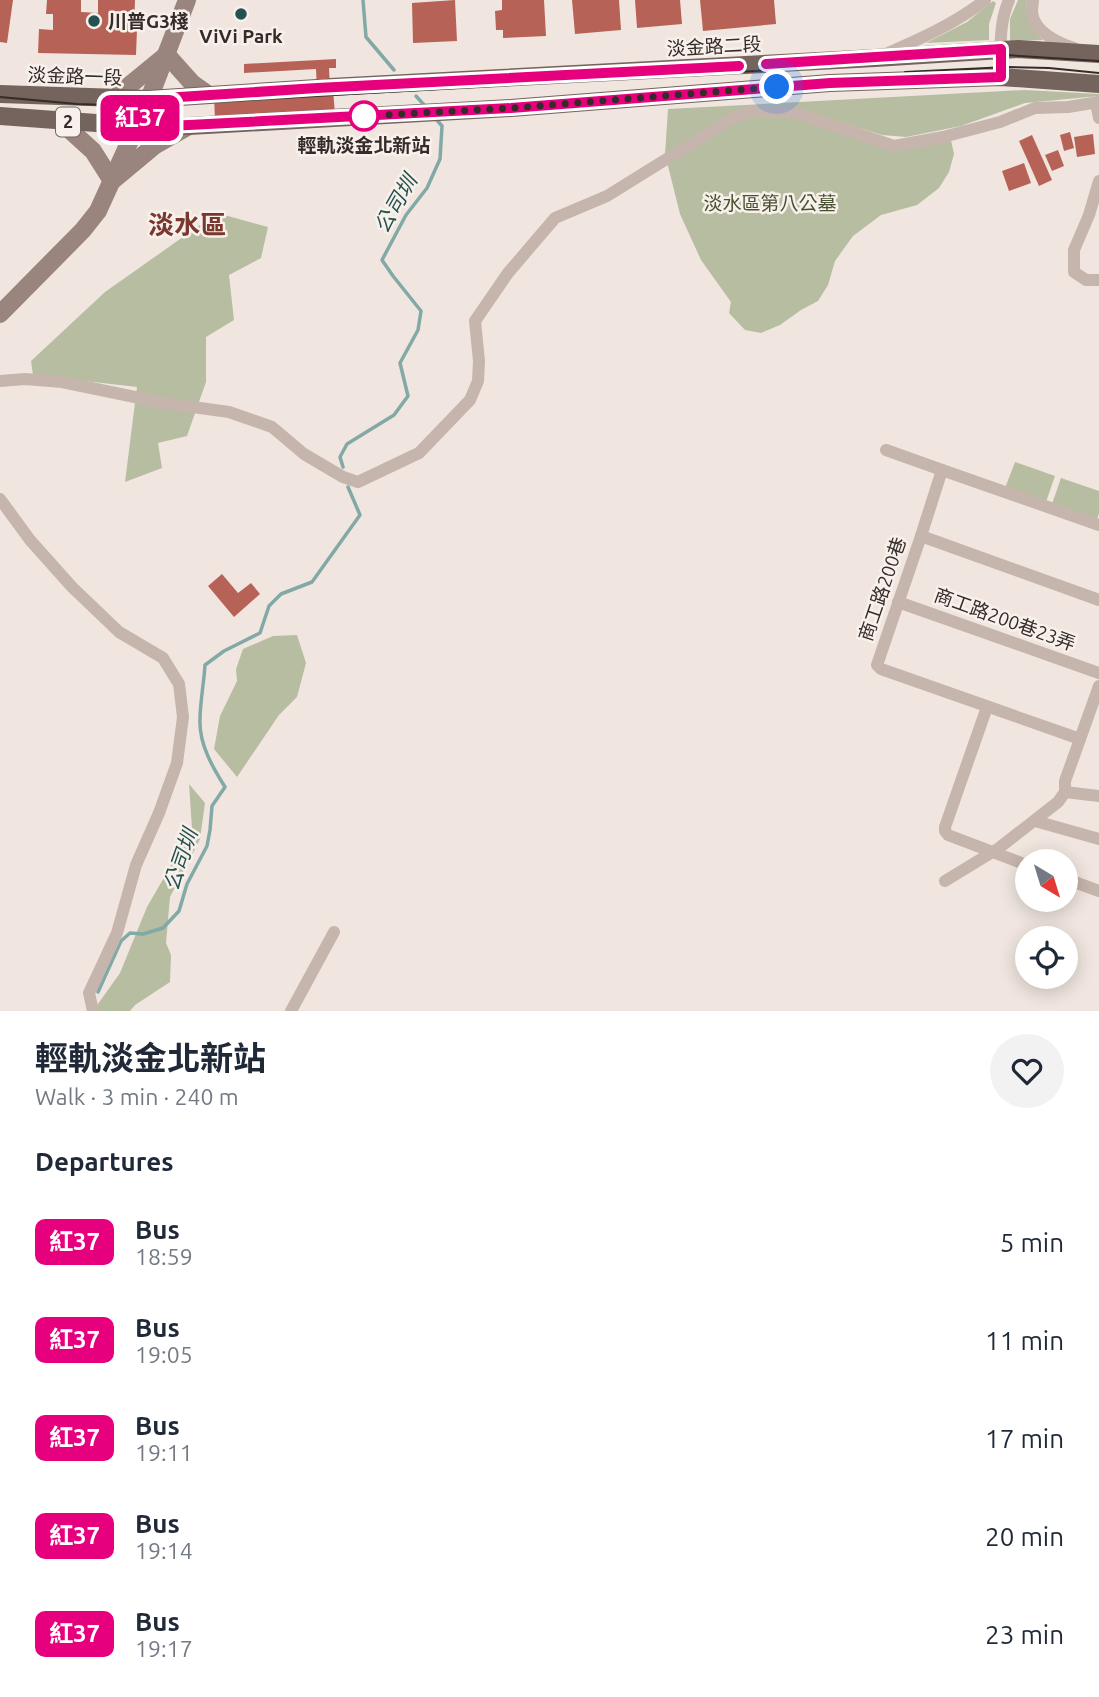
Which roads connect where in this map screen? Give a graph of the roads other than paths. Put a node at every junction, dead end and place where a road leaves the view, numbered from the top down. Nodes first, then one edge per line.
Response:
1 (187, 0) edge
2 (985, 0) edge
3 (1009, 0) edge
4 (1033, 0) edge
5 (1001, 49) junction
6 (1093, 53) edge
7 (167, 55) junction
8 (875, 58) junction
9 (1001, 77) junction
10 (1099, 84) edge
11 (0, 94) edge
12 (209, 95) junction
13 (114, 98) junction
14 (149, 99) junction
15 (1097, 103) edge
16 (0, 116) edge
17 (1099, 118) edge
18 (60, 121) junction
19 (189, 125) junction
20 (137, 127) junction
21 (112, 181) junction
22 (1099, 181) edge
23 (1099, 280) edge
24 (0, 314) edge
25 (0, 381) edge
26 (886, 450) dead end
27 (942, 470) junction
28 (0, 499) edge
29 (1099, 525) edge
30 (921, 536) junction
31 (1099, 600) edge
32 (898, 602) junction
33 (1099, 673) edge
34 (1099, 686) edge
35 (987, 707) junction
36 (1080, 739) junction
37 (1065, 792) junction
38 (1099, 796) edge
39 (1035, 821) junction
40 (1099, 839) edge
41 (990, 852) junction
42 (1015, 861) edge
43 (945, 881) dead end
44 (1078, 883) edge
45 (1099, 891) edge
46 (334, 932) dead end
47 (93, 1011) edge
48 (291, 1011) edge

1 - 7 main road
2 - 8 street
3 - 5 street
4 - 6 street
5 - 6 main road, 淡金路二段 / 2
5 - 8 main road, 淡金路二段 / 2
5 - 9 street
7 - 12 main road
7 - 13 main road
7 - 14 main road
8 - 12 main road, 淡金路二段 / 2
9 - 10 main road, 2
9 - 19 main road, 2
11 - 13 main road, 淡金路一段 / 2
12 - 14 main road, 淡金路二段 / 2
13 - 14 main road, 淡金路一段 / 2
14 - 20 main road
15 - 17 street
15 - 25 street
16 - 18 main road, 2
18 - 20 main road, 2
18 - 21 main road
19 - 20 main road, 2
19 - 21 main road
20 - 21 main road
21 - 24 main road
22 - 23 street
26 - 27 street
27 - 29 street
27 - 30 street, 商工路200巷
28 - 47 street
30 - 31 street
30 - 32 street, 商工路200巷
32 - 33 street, 商工路200巷23弄
32 - 35 street, 商工路200巷
34 - 36 street
35 - 36 street, 商工路200巷
35 - 41 street
36 - 37 street
37 - 38 street
37 - 39 street
39 - 40 street
39 - 41 street
41 - 42 street
41 - 43 street
44 - 45 street
46 - 48 street

